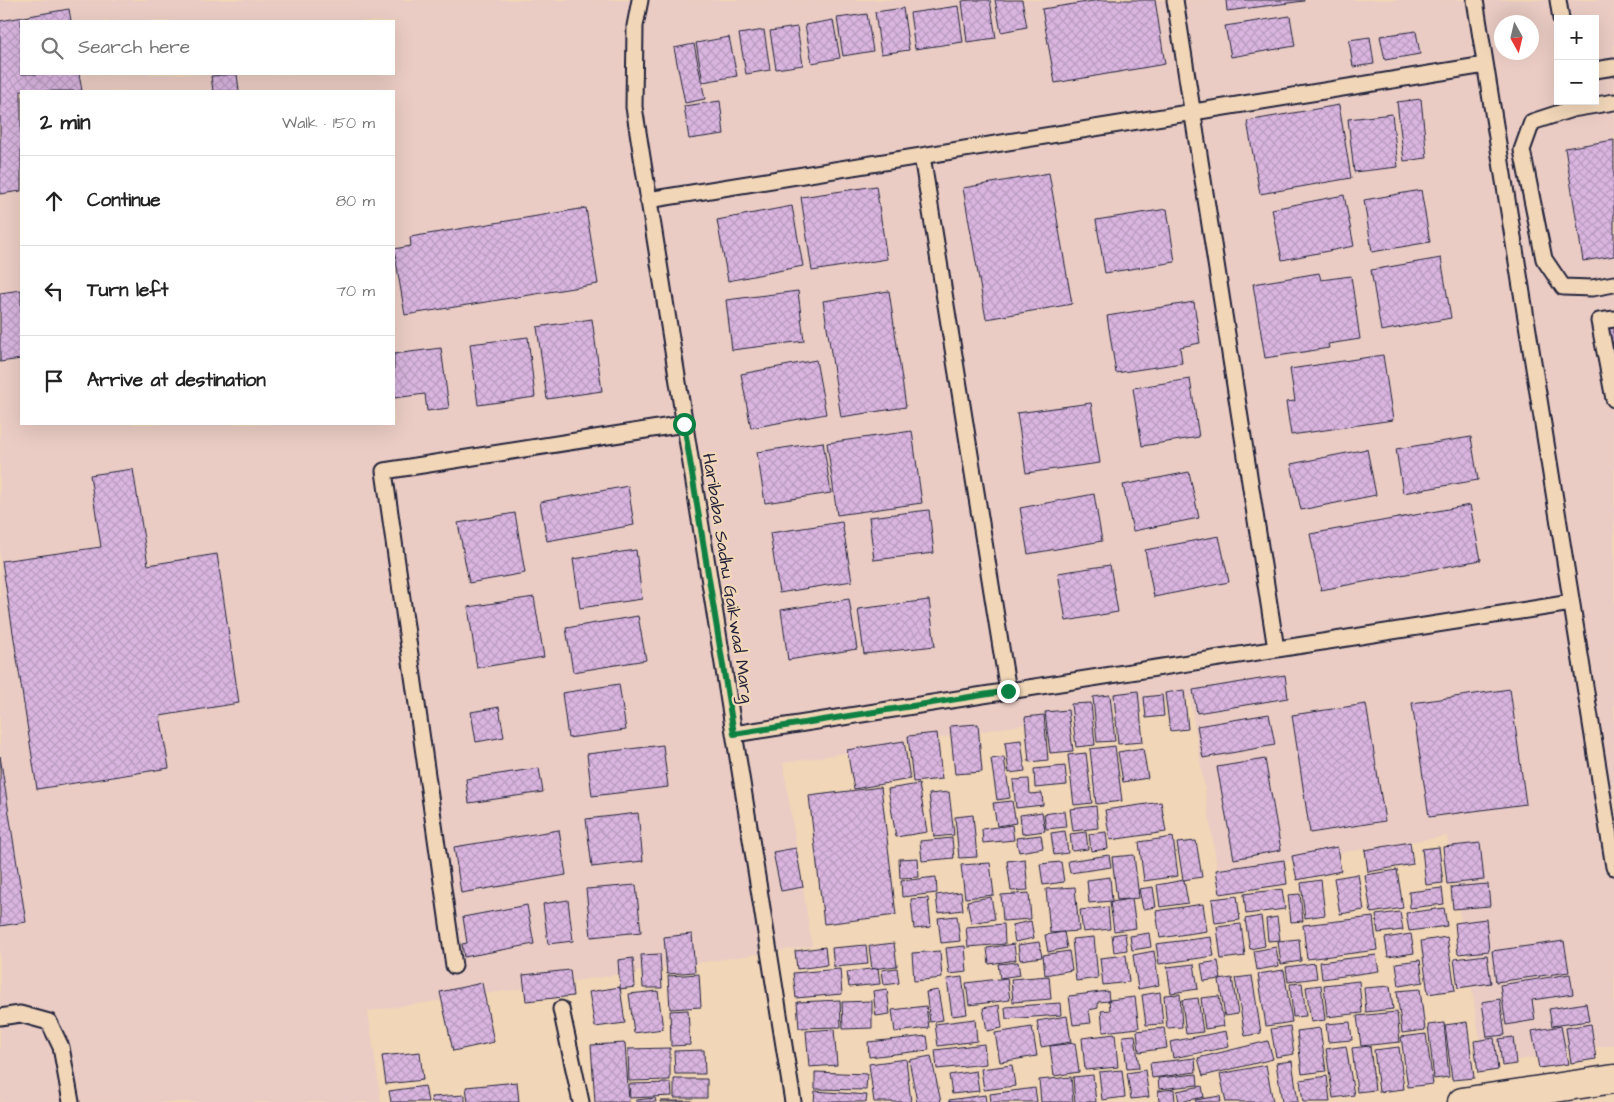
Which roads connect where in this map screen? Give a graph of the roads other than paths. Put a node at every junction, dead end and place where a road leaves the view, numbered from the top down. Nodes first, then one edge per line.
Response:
1 (640, 0) edge
2 (1175, 0) edge
3 (1475, 0) edge
4 (1558, 0) edge
5 (1560, 15) edge
6 (1485, 65) junction
7 (1614, 67) edge
8 (1599, 69) edge
9 (1614, 102) edge
10 (1193, 112) junction
11 (922, 156) junction
12 (648, 200) junction
13 (1614, 284) edge
14 (1614, 319) edge
15 (1614, 399) edge
16 (684, 424) junction
17 (1572, 603) junction
18 (1276, 649) junction
19 (1008, 691) junction
20 (734, 734) junction
21 (1614, 867) edge
22 (454, 966) dead end
23 (561, 1009) dead end
24 (0, 1017) edge
25 (1614, 1078) edge
26 (71, 1102) edge
27 (581, 1102) edge
28 (793, 1102) edge
29 (1462, 1102) edge

1 - 12 lane, Haribaba Sadhu Gaikwad Marg
2 - 10 lane
3 - 6 lane
4 - 5 lane
6 - 10 lane
6 - 17 lane
7 - 8 lane
9 - 13 lane
10 - 11 lane
10 - 18 lane
11 - 12 lane
11 - 19 lane
12 - 16 lane, Haribaba Sadhu Gaikwad Marg
14 - 15 lane
16 - 20 lane, Haribaba Sadhu Gaikwad Marg
16 - 22 lane
17 - 18 lane
17 - 21 lane
18 - 19 lane
19 - 20 lane
20 - 28 lane, Haribaba Sadhu Gaikwad Marg
23 - 27 lane
24 - 26 lane
25 - 29 main road

